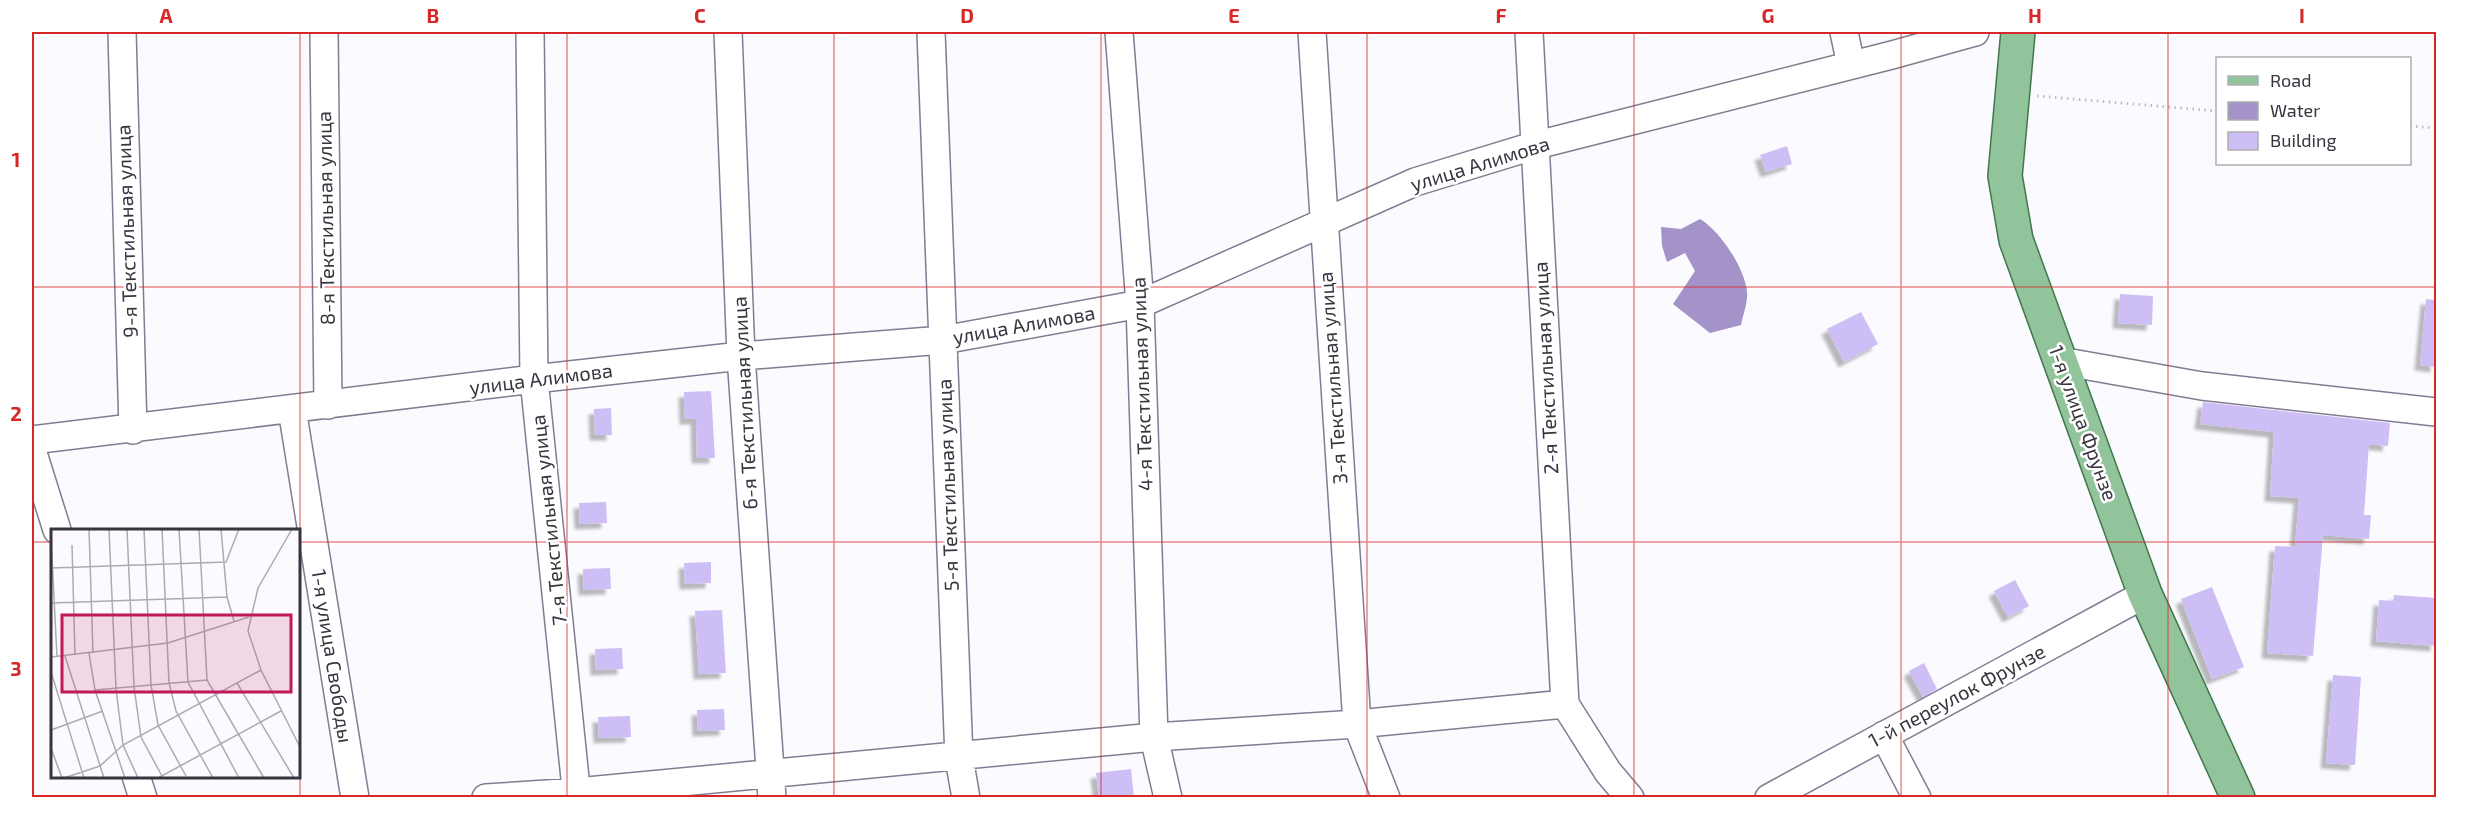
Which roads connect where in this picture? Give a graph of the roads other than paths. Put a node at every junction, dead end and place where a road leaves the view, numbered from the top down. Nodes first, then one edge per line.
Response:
1 (122, 32) edge
2 (324, 32) edge
3 (530, 32) edge
4 (728, 32) edge
5 (932, 32) edge
6 (1119, 32) edge
7 (1312, 32) edge
8 (1529, 32) edge
9 (1844, 32) edge
10 (1975, 32) edge
11 (2018, 32) edge
12 (1851, 65) junction
13 (1533, 146) junction
14 (1323, 221) junction
15 (1140, 304) junction
16 (943, 340) junction
17 (741, 356) junction
18 (2060, 361) junction
19 (534, 379) junction
20 (328, 405) junction
21 (292, 409) junction
22 (2436, 412) edge
23 (133, 429) junction
24 (32, 440) edge
25 (32, 450) edge
26 (56, 529) edge
27 (2145, 594) junction
28 (1565, 704) junction
29 (1357, 724) junction
30 (1884, 735) junction
31 (1154, 737) junction
32 (960, 758) junction
33 (136, 778) edge
34 (770, 786) edge
35 (577, 795) edge
36 (142, 798) edge
37 (355, 798) edge
38 (486, 798) edge
39 (966, 798) edge
40 (1168, 798) edge
41 (1386, 798) edge
42 (1630, 798) edge
43 (1768, 798) edge
44 (1917, 798) edge
45 (2238, 798) edge

1 - 23 street, 9-я Текстильная улица
2 - 20 street, 8-я Текстильная улица
3 - 19 street, 7-я Текстильная улица
4 - 17 street, 6-я Текстильная улица
5 - 16 street, 5-я Текстильная улица
6 - 15 street, 4-я Текстильная улица
7 - 14 street, 3-я Текстильная улица
8 - 13 street, 2-я Текстильная улица
9 - 12 street
10 - 12 street, улица Алимова
11 - 18 main road, 1-я улица Фрунзе
12 - 13 street, улица Алимова
13 - 14 street, улица Алимова
13 - 28 street, 2-я Текстильная улица
14 - 15 street, улица Алимова
14 - 29 street, 3-я Текстильная улица
15 - 16 street, улица Алимова
15 - 31 street, 4-я Текстильная улица
16 - 17 street, улица Алимова
16 - 32 street, 5-я Текстильная улица
17 - 19 street, улица Алимова
17 - 34 street, 6-я Текстильная улица
18 - 22 street
18 - 27 main road, 1-я улица Фрунзе
19 - 20 street, улица Алимова
19 - 35 street, 7-я Текстильная улица
20 - 21 street, улица Алимова
21 - 23 street, улица Алимова
21 - 37 street, 1-я улица Свободы
23 - 24 street, улица Алимова
25 - 26 street
27 - 30 street, 1-й переулок Фрунзе
27 - 45 main road, 1-я улица Фрунзе
28 - 29 street
28 - 42 street
29 - 31 street
29 - 41 street, 3-я Текстильная улица
30 - 43 street, 1-й переулок Фрунзе
30 - 44 street
31 - 32 street
31 - 40 street, 4-я Текстильная улица
32 - 34 street
32 - 39 street, 5-я Текстильная улица
33 - 36 street
34 - 35 street
35 - 38 street

